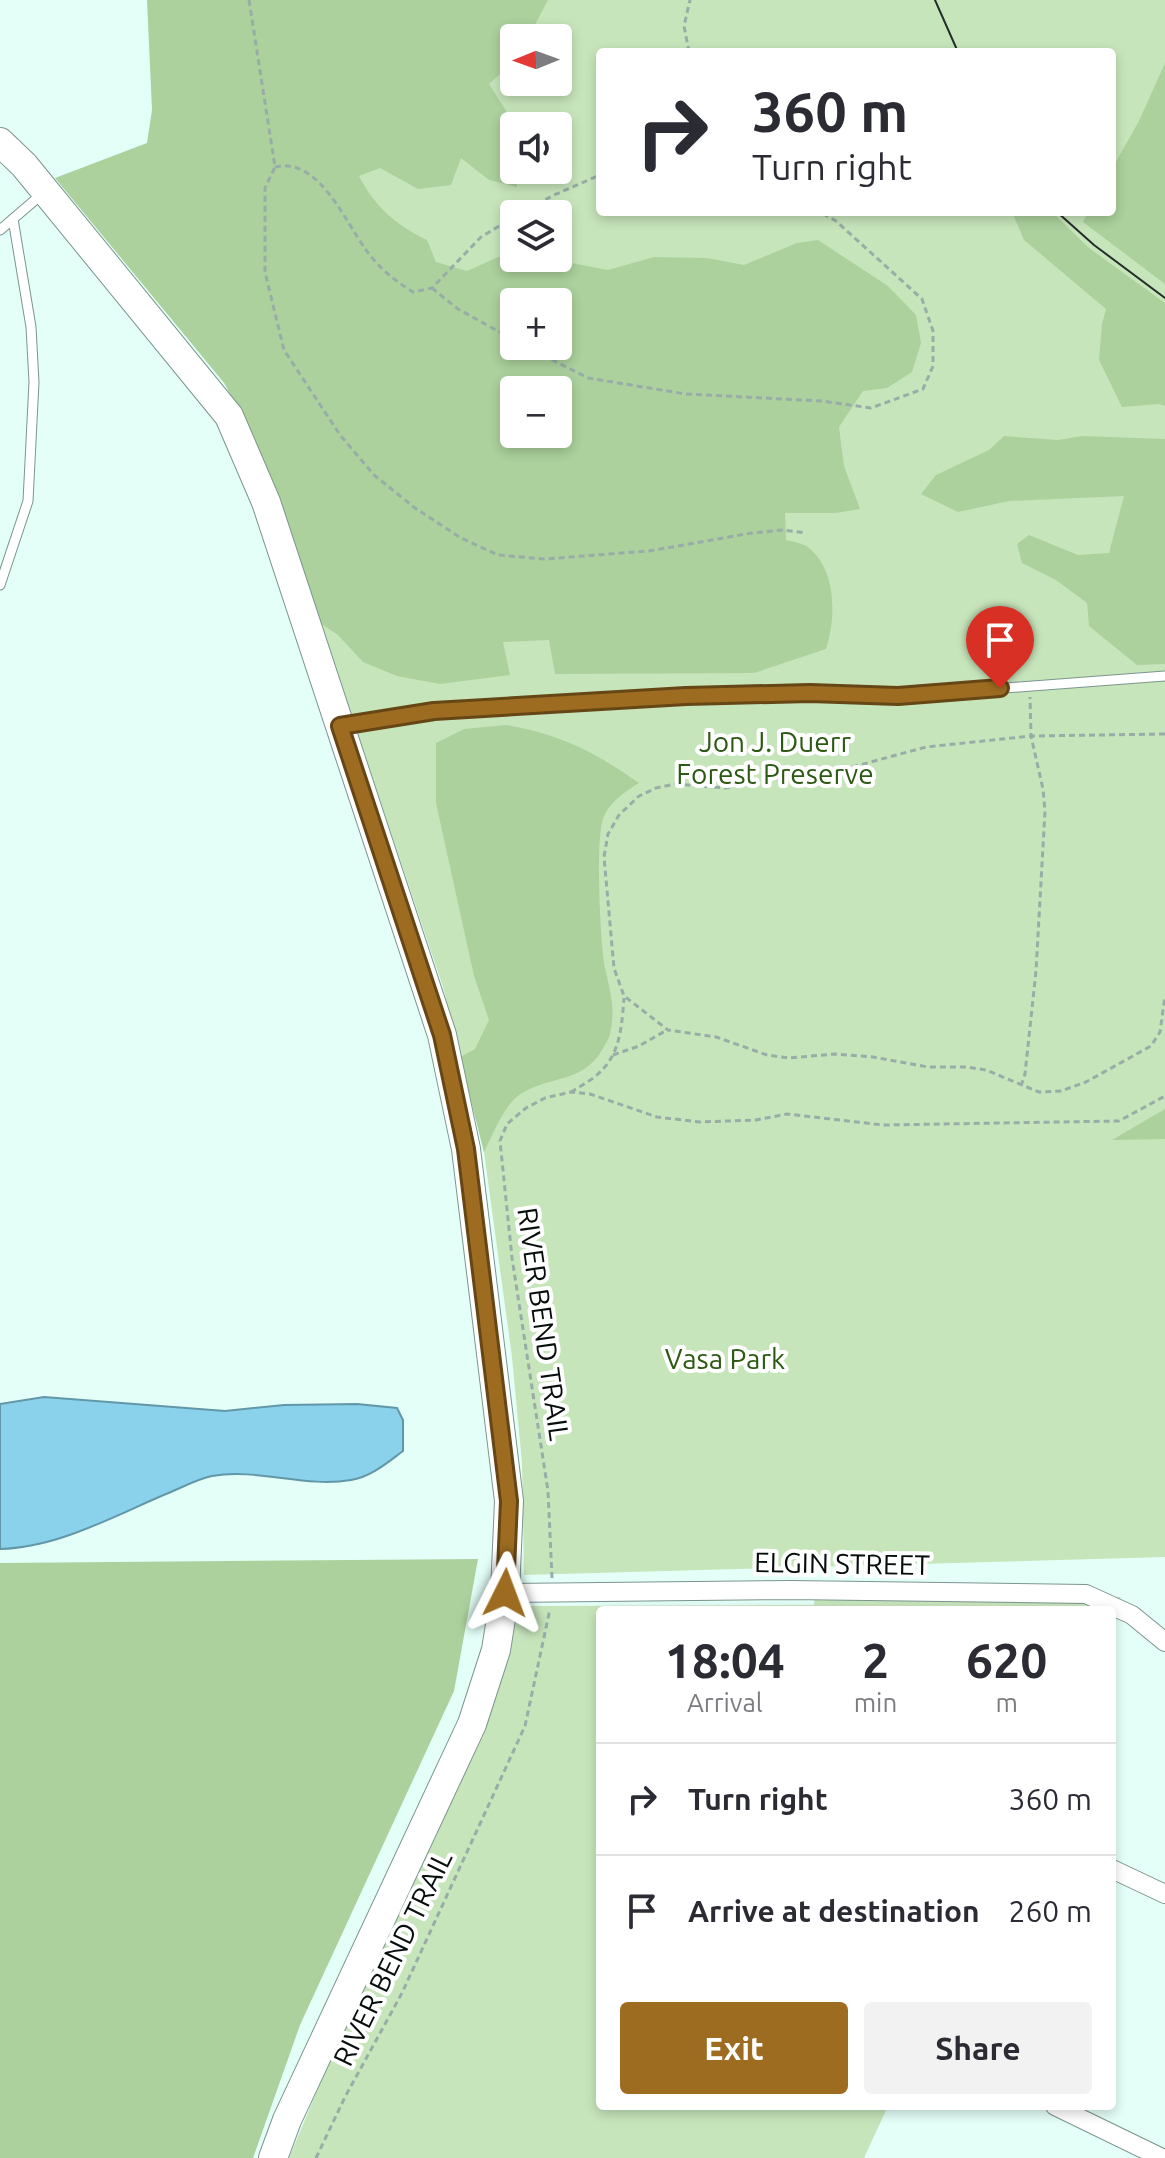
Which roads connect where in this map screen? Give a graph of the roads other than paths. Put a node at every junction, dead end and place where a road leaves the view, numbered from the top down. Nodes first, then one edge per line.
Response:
1 (0, 142) edge
2 (45, 192) junction
3 (13, 219) junction
4 (0, 230) edge
5 (0, 585) edge
6 (1165, 676) edge
7 (340, 726) junction
8 (505, 1593) junction
9 (1112, 1606) edge
10 (1116, 1608) edge
11 (1165, 1642) edge
12 (1116, 1871) edge
13 (1165, 1894) edge
14 (1063, 2110) edge
15 (273, 2158) edge
16 (1162, 2158) edge

1 - 2 main road
2 - 3 lane
2 - 7 main road
3 - 4 lane
3 - 5 lane
6 - 7 lane
7 - 8 main road
8 - 9 street, ELGIN STREET
8 - 15 main road
10 - 11 street, ELGIN STREET
12 - 13 street
14 - 16 street

